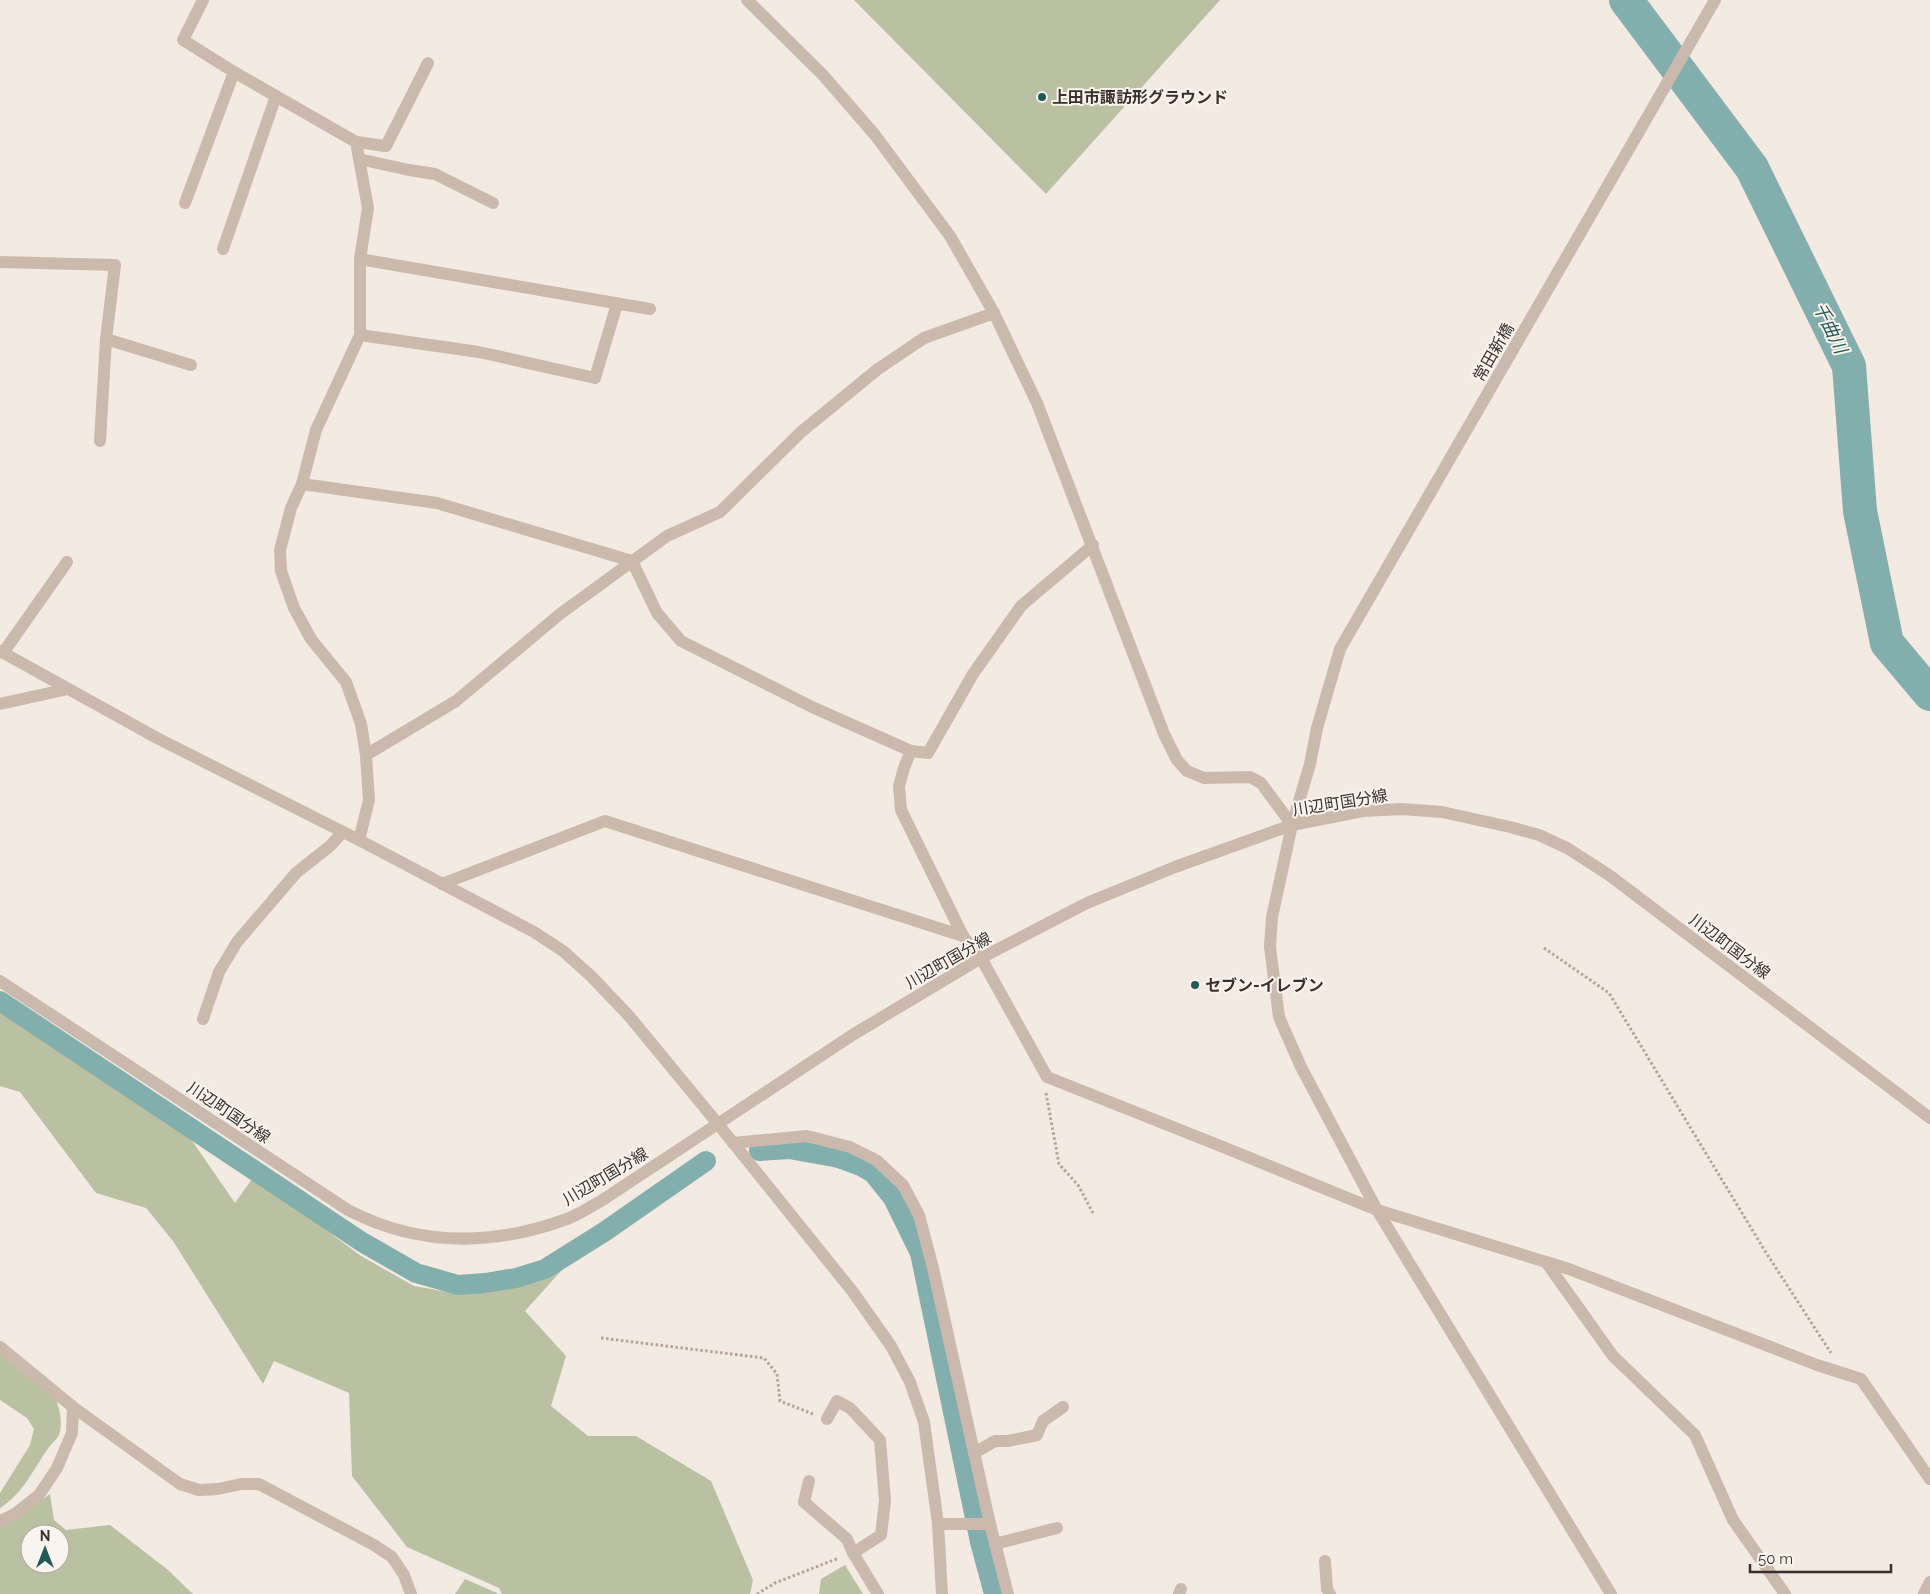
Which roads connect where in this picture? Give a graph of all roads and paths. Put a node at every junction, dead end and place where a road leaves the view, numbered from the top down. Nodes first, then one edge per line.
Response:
1 (203, 0) edge
2 (746, 0) edge
3 (1716, 0) edge
4 (428, 63) dead end
5 (234, 72) junction
6 (276, 96) junction
7 (356, 142) junction
8 (359, 158) junction
9 (184, 203) dead end
10 (493, 203) dead end
11 (223, 249) dead end
12 (360, 259) junction
13 (0, 262) edge
14 (617, 304) junction
15 (650, 309) dead end
16 (994, 313) junction
17 (360, 335) junction
18 (106, 339) junction
19 (191, 365) dead end
20 (100, 440) dead end
21 (302, 484) junction
22 (1093, 545) junction
23 (632, 561) junction
24 (67, 562) dead end
25 (2, 652) edge
26 (68, 689) junction
27 (0, 704) edge
28 (911, 751) junction
29 (366, 755) junction
30 (1292, 825) junction
31 (343, 832) junction
32 (359, 840) junction
33 (442, 884) junction
34 (963, 936) junction
35 (1544, 948) dead end
36 (981, 958) junction
37 (0, 981) edge
38 (203, 1019) dead end
39 (1042, 1069) junction
40 (1930, 1118) edge
41 (718, 1124) junction
42 (733, 1143) junction
43 (1377, 1210) junction
44 (1093, 1213) dead end
45 (1546, 1262) junction
46 (601, 1338) dead end
47 (0, 1347) edge
48 (1844, 1374) junction
49 (73, 1407) junction
50 (1063, 1407) dead end
51 (827, 1419) joint
52 (974, 1453) junction
53 (1930, 1479) edge
54 (809, 1482) dead end
55 (0, 1521) edge
56 (938, 1524) junction
57 (987, 1524) junction
58 (1057, 1528) dead end
59 (995, 1544) junction
60 (853, 1553) junction
61 (1325, 1561) dead end
62 (1930, 1582) edge
63 (411, 1594) edge
64 (757, 1594) edge
65 (878, 1594) edge
66 (942, 1594) edge
67 (1008, 1594) edge
68 (1330, 1594) edge
69 (1611, 1594) edge
70 (1785, 1594) edge
71 (1924, 1594) edge

1 - 5 street
2 - 16 street
3 - 30 street, 常田新橋
4 - 7 street
5 - 6 street
5 - 9 street
6 - 7 street
6 - 11 street
7 - 8 street
8 - 10 street
8 - 12 street
12 - 14 street
12 - 17 street
13 - 18 street
14 - 15 street
14 - 17 street
16 - 22 street
16 - 23 street
17 - 21 street
18 - 19 street
18 - 20 street
21 - 23 street
21 - 29 street
22 - 28 street
22 - 30 street
23 - 28 street
23 - 29 street
24 - 25 street
25 - 26 street
26 - 27 street
26 - 31 street
28 - 34 street
29 - 32 street
30 - 36 street, 川辺町国分線
30 - 40 street, 川辺町国分線
30 - 43 street, 常田新橋
31 - 32 street
31 - 38 street
32 - 33 street
33 - 34 street
33 - 41 street
34 - 36 street
35 - 48 path
36 - 39 street
36 - 41 street, 川辺町国分線
37 - 41 street, 川辺町国分線
39 - 43 street
39 - 44 path
41 - 42 street
42 - 52 street
42 - 56 street
43 - 45 street
43 - 69 street, 常田新橋
45 - 48 street
45 - 70 street
46 - 51 path
47 - 49 street
48 - 53 street
49 - 55 street
49 - 63 street
50 - 52 street
51 - 60 street
52 - 57 street
54 - 60 street
56 - 57 street
56 - 66 street
57 - 59 street
58 - 59 street
59 - 67 street
60 - 64 path
60 - 65 street
61 - 68 street
62 - 71 street

